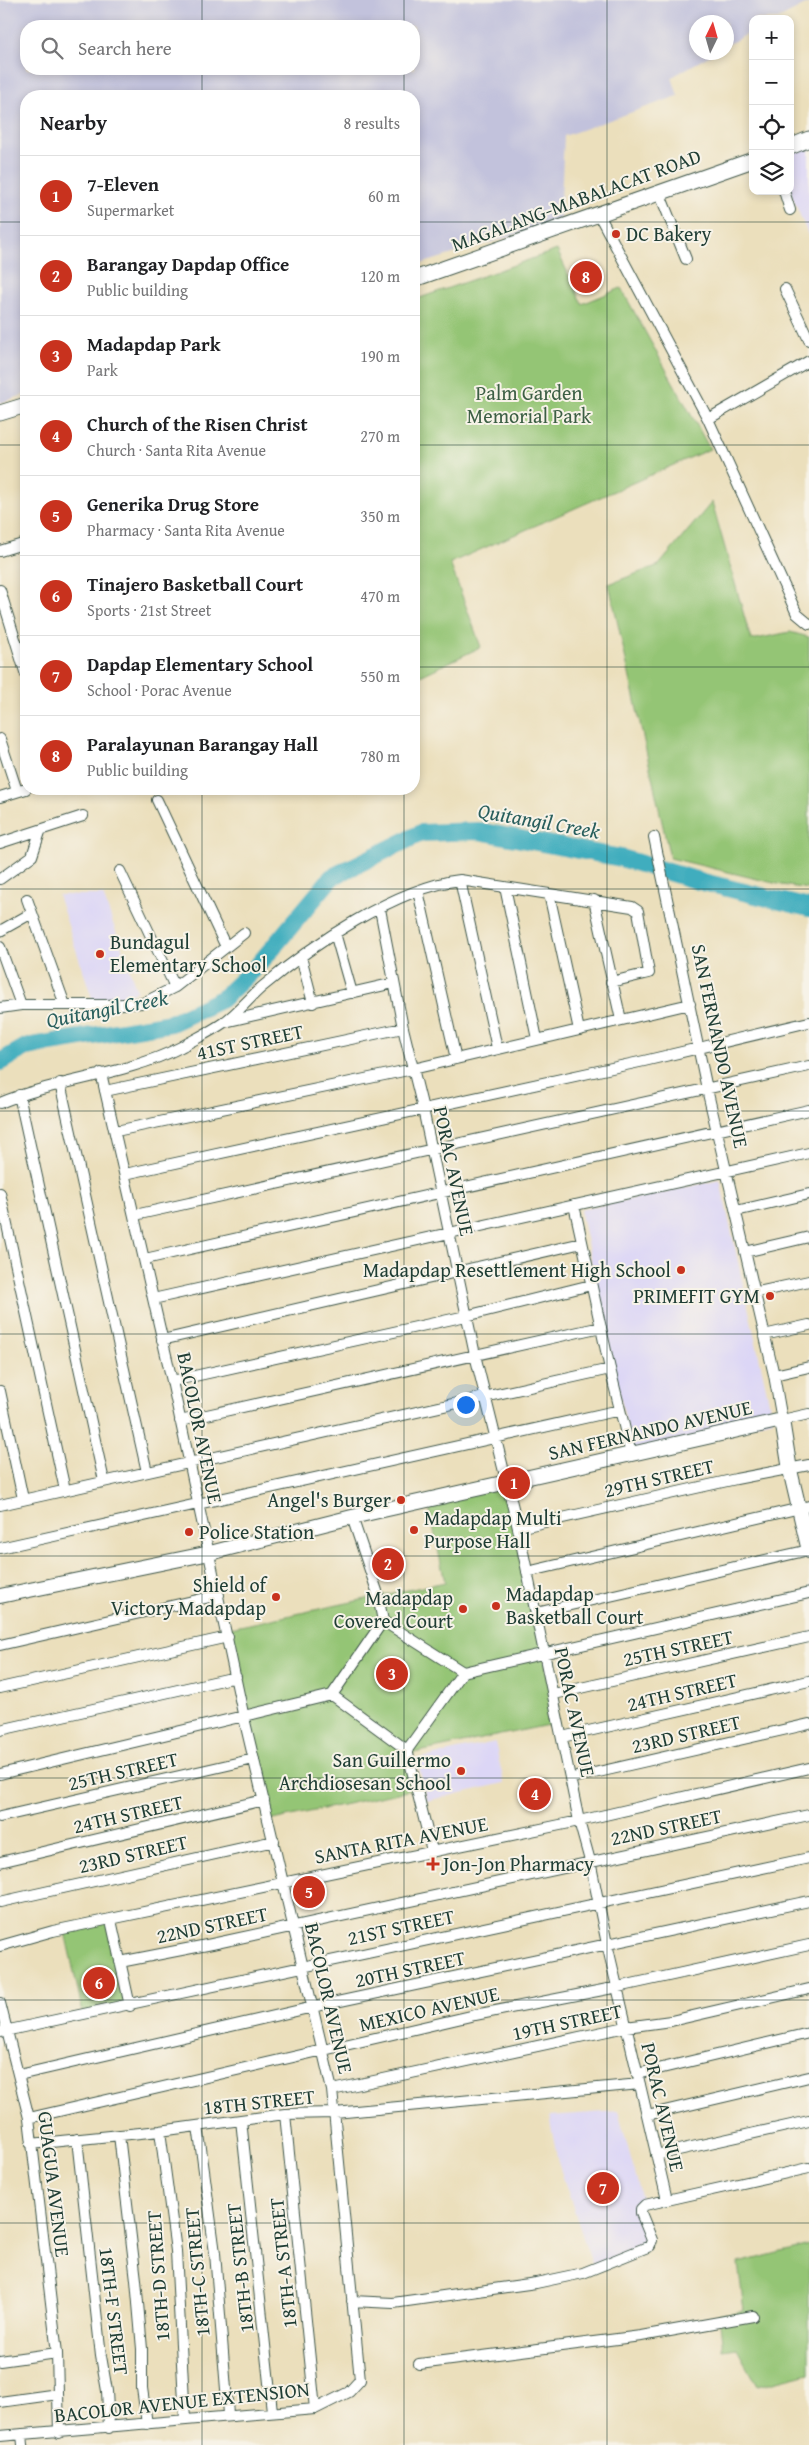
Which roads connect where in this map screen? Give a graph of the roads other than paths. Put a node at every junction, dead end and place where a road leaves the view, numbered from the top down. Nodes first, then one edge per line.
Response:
1 (809, 139) edge
2 (794, 145) edge
3 (749, 161) edge
4 (659, 192) junction
5 (785, 195) edge
6 (790, 210) dead end
7 (598, 213) junction
8 (686, 259) dead end
9 (420, 277) edge
10 (785, 289) dead end
11 (809, 340) edge
12 (809, 361) edge
13 (20, 406) edge
14 (0, 413) edge
15 (708, 419) junction
16 (20, 545) edge
17 (0, 551) edge
18 (0, 590) edge
19 (809, 624) edge
20 (20, 655) edge
21 (0, 739) edge
22 (20, 785) edge
23 (20, 791) edge
24 (0, 797) edge
25 (157, 800) dead end
26 (83, 816) dead end
27 (40, 832) junction
28 (654, 837) dead end
29 (0, 844) edge
30 (120, 871) dead end
31 (0, 879) edge
32 (460, 880) junction
33 (505, 888) junction
34 (418, 891) junction
35 (549, 894) junction
36 (28, 899) dead end
37 (594, 900) junction
38 (380, 909) junction
39 (32, 912) junction
40 (0, 931) edge
41 (244, 933) dead end
42 (335, 933) junction
43 (0, 947) edge
44 (226, 947) junction
45 (301, 957) junction
46 (611, 982) junction
47 (394, 983) junction
48 (174, 987) junction
49 (352, 993) junction
50 (313, 1003) junction
51 (690, 1004) junction
52 (21, 1005) junction
53 (65, 1005) junction
54 (0, 1008) edge
55 (620, 1020) junction
56 (224, 1022) junction
57 (809, 1022) edge
58 (402, 1028) junction
59 (579, 1030) junction
60 (537, 1039) junction
61 (699, 1047) junction
62 (497, 1048) junction
63 (456, 1059) junction
64 (809, 1066) edge
65 (413, 1069) junction
66 (101, 1073) junction
67 (60, 1083) junction
68 (707, 1089) junction
69 (105, 1091) junction
70 (19, 1095) junction
71 (0, 1102) edge
72 (423, 1110) junction
73 (809, 1110) edge
74 (116, 1131) junction
75 (718, 1131) junction
76 (430, 1149) junction
77 (809, 1153) edge
78 (727, 1171) junction
79 (125, 1174) junction
80 (0, 1192) edge
81 (441, 1192) junction
82 (809, 1194) edge
83 (574, 1205) junction
84 (736, 1211) junction
85 (135, 1215) junction
86 (449, 1232) junction
87 (809, 1238) edge
88 (582, 1244) junction
89 (745, 1252) junction
90 (145, 1259) junction
91 (457, 1273) junction
92 (809, 1281) edge
93 (591, 1285) junction
94 (753, 1293) junction
95 (153, 1300) junction
96 (466, 1316) junction
97 (809, 1325) edge
98 (601, 1327) junction
99 (764, 1335) junction
100 (162, 1340) junction
101 (475, 1355) junction
102 (809, 1367) edge
103 (610, 1369) junction
104 (774, 1375) junction
105 (172, 1380) junction
106 (0, 1391) edge
107 (485, 1398) junction
108 (620, 1410) junction
109 (809, 1414) edge
110 (782, 1420) junction
111 (180, 1421) junction
112 (494, 1437) junction
113 (631, 1454) junction
114 (189, 1464) junction
115 (809, 1465) edge
116 (790, 1470) junction
117 (147, 1472) junction
118 (104, 1482) junction
119 (507, 1483) junction
120 (65, 1490) junction
121 (23, 1499) junction
122 (198, 1504) junction
123 (0, 1505) edge
124 (804, 1507) edge
125 (352, 1517) junction
126 (518, 1528) junction
127 (0, 1548) edge
128 (809, 1550) edge
129 (210, 1553) junction
130 (527, 1572) junction
131 (809, 1593) edge
132 (220, 1595) junction
133 (0, 1596) edge
134 (536, 1613) junction
135 (383, 1621) junction
136 (228, 1637) junction
137 (809, 1637) edge
138 (0, 1645) edge
139 (546, 1654) junction
140 (463, 1672) junction
141 (236, 1677) junction
142 (809, 1681) edge
143 (0, 1688) edge
144 (554, 1694) junction
145 (332, 1696) junction
146 (244, 1718) junction
147 (809, 1724) edge
148 (0, 1730) edge
149 (562, 1737) junction
150 (407, 1750) junction
151 (254, 1759) junction
152 (809, 1768) edge
153 (0, 1774) edge
154 (572, 1778) junction
155 (264, 1800) junction
156 (809, 1814) edge
157 (0, 1817) edge
158 (579, 1821) junction
159 (274, 1840) junction
160 (432, 1851) junction
161 (809, 1858) edge
162 (590, 1861) junction
163 (0, 1862) edge
164 (284, 1882) junction
165 (809, 1901) edge
166 (0, 1902) edge
167 (598, 1903) junction
168 (111, 1920) junction
169 (293, 1926) junction
170 (607, 1944) junction
171 (809, 1945) edge
172 (0, 1946) edge
173 (120, 1962) junction
174 (304, 1967) junction
175 (618, 1987) junction
176 (809, 1989) edge
177 (0, 2003) edge
178 (130, 2006) junction
179 (313, 2007) junction
180 (626, 2027) junction
181 (3, 2032) edge
182 (809, 2033) edge
183 (324, 2051) junction
184 (19, 2075) junction
185 (809, 2077) edge
186 (638, 2079) junction
187 (332, 2090) junction
188 (335, 2112) junction
189 (285, 2114) junction
190 (647, 2115) junction
191 (29, 2118) junction
192 (241, 2120) junction
193 (809, 2120) edge
194 (198, 2126) junction
195 (160, 2130) junction
196 (119, 2135) junction
197 (77, 2139) junction
198 (31, 2144) junction
199 (656, 2155) junction
200 (809, 2168) edge
201 (667, 2200) junction
202 (352, 2301) junction
203 (753, 2316) dead end
204 (56, 2353) junction
205 (0, 2361) edge
206 (419, 2364) dead end
207 (58, 2394) junction
208 (0, 2402) edge
209 (314, 2409) junction
210 (272, 2411) junction
211 (228, 2414) junction
212 (185, 2420) junction
213 (147, 2424) junction
214 (109, 2428) junction
215 (59, 2433) junction
216 (0, 2436) edge
217 (23, 2440) edge

1 - 2 main road
3 - 4 main road, MAGALANG-MABALACAT ROAD
4 - 7 main road, MAGALANG-MABALACAT ROAD
4 - 8 street
5 - 6 street
7 - 9 main road, MAGALANG-MABALACAT ROAD
7 - 15 street
10 - 11 street
12 - 15 street
13 - 14 main road
15 - 19 street
16 - 17 street
18 - 20 street
21 - 22 street
23 - 24 street
25 - 44 street
26 - 27 street
27 - 29 street
27 - 31 street
28 - 51 street, SAN FERNANDO AVENUE
30 - 48 street
32 - 33 street
32 - 34 street
32 - 62 street
33 - 35 street
33 - 60 street
34 - 38 street
34 - 63 street
35 - 37 street
35 - 59 street
36 - 39 street
37 - 46 street
37 - 46 street
38 - 42 street
38 - 47 street, PORAC AVENUE
39 - 40 street
39 - 53 street
41 - 44 street
42 - 45 street
42 - 49 street
43 - 52 street
44 - 48 street
45 - 50 street
45 - 56 street
46 - 55 street
47 - 49 street
47 - 58 street, PORAC AVENUE
48 - 53 street
49 - 50 street
50 - 56 street
51 - 55 street
51 - 61 street, SAN FERNANDO AVENUE
52 - 53 street
52 - 54 street
55 - 59 street
56 - 66 street
57 - 61 street
58 - 65 street, PORAC AVENUE
58 - 69 street, 41ST STREET
59 - 60 street
60 - 62 street
61 - 68 street, SAN FERNANDO AVENUE
61 - 72 street
62 - 63 street
63 - 65 street
64 - 68 street
65 - 72 street, PORAC AVENUE
65 - 74 street
66 - 67 street
66 - 69 street, BACOLOR AVENUE
67 - 70 street
67 - 117 street
68 - 75 street, SAN FERNANDO AVENUE
68 - 76 street
69 - 74 street, BACOLOR AVENUE
70 - 71 street
70 - 118 street
72 - 76 street, PORAC AVENUE
72 - 79 street
73 - 75 street
74 - 79 street, BACOLOR AVENUE
75 - 78 street, SAN FERNANDO AVENUE
75 - 81 street
76 - 81 street, PORAC AVENUE
76 - 85 street
77 - 78 street
78 - 83 street
78 - 84 street, SAN FERNANDO AVENUE
79 - 85 street, BACOLOR AVENUE
80 - 120 street
81 - 86 street, PORAC AVENUE
81 - 90 street
82 - 84 street
83 - 86 street
83 - 88 street
84 - 89 street, SAN FERNANDO AVENUE
85 - 90 street, BACOLOR AVENUE
86 - 91 street, PORAC AVENUE
86 - 95 street
87 - 89 street
88 - 91 street
88 - 93 street
89 - 94 street, SAN FERNANDO AVENUE
90 - 95 street, BACOLOR AVENUE
91 - 96 street, PORAC AVENUE
91 - 100 street
92 - 94 street
93 - 96 street
93 - 98 street
94 - 99 street, SAN FERNANDO AVENUE
95 - 100 street, BACOLOR AVENUE
96 - 101 street, PORAC AVENUE
96 - 105 street
97 - 99 street
98 - 101 street
98 - 103 street
99 - 104 street, SAN FERNANDO AVENUE
100 - 105 street, BACOLOR AVENUE
101 - 107 street, PORAC AVENUE
101 - 111 street
102 - 104 street
103 - 107 street
103 - 108 street
104 - 110 street, SAN FERNANDO AVENUE
105 - 111 street, BACOLOR AVENUE
106 - 121 street
107 - 112 street, PORAC AVENUE
107 - 114 street
108 - 112 street
108 - 113 street
109 - 110 street, SAN FERNANDO AVENUE
110 - 113 main road, SAN FERNANDO AVENUE
110 - 116 main road, SAN FERNANDO AVENUE
111 - 114 street, BACOLOR AVENUE
112 - 119 street, PORAC AVENUE
112 - 122 street
113 - 119 main road, SAN FERNANDO AVENUE
114 - 117 street
114 - 122 street, BACOLOR AVENUE
115 - 116 street, 29TH STREET
116 - 124 main road, SAN FERNANDO AVENUE
116 - 126 street, 29TH STREET
117 - 118 street
118 - 120 street
119 - 125 main road, SAN FERNANDO AVENUE
119 - 126 street, PORAC AVENUE
120 - 121 street
121 - 123 street
122 - 127 street
122 - 129 street, BACOLOR AVENUE
124 - 128 main road, SAN FERNANDO AVENUE
124 - 130 street
125 - 129 main road, SAN FERNANDO AVENUE
125 - 135 street
126 - 130 street, PORAC AVENUE
128 - 134 street
129 - 132 street, BACOLOR AVENUE
129 - 133 main road, SAN FERNANDO AVENUE
130 - 134 street, PORAC AVENUE
131 - 139 street
132 - 136 street, BACOLOR AVENUE
132 - 138 street
134 - 139 street, PORAC AVENUE
135 - 140 street
135 - 145 street
136 - 141 street, BACOLOR AVENUE
136 - 143 street
137 - 144 street, 25TH STREET
139 - 140 street
139 - 144 street, PORAC AVENUE
140 - 150 street
141 - 146 street, BACOLOR AVENUE
141 - 148 street
142 - 149 street, 24TH STREET
144 - 149 street, PORAC AVENUE
145 - 146 street
145 - 150 street
146 - 151 street, BACOLOR AVENUE
146 - 153 street
147 - 154 street, 23RD STREET
149 - 154 street, PORAC AVENUE
150 - 160 street
151 - 155 street, BACOLOR AVENUE
151 - 157 street, 25TH STREET
152 - 158 street, SANTA RITA AVENUE
154 - 158 street, PORAC AVENUE
155 - 159 street, BACOLOR AVENUE
155 - 163 street, 24TH STREET
156 - 162 street, 22ND STREET
158 - 160 street, SANTA RITA AVENUE
158 - 162 street, PORAC AVENUE
159 - 164 street, BACOLOR AVENUE
159 - 166 street, 23RD STREET
160 - 164 street, SANTA RITA AVENUE
161 - 167 street, 21ST STREET
162 - 167 street, PORAC AVENUE
162 - 169 street, 22ND STREET
164 - 168 street, SANTA RITA AVENUE
164 - 169 street, BACOLOR AVENUE
165 - 170 street, 20TH STREET
167 - 170 street, PORAC AVENUE
167 - 174 street, 21ST STREET
168 - 172 street, SANTA RITA AVENUE
168 - 173 street
169 - 173 street, 22ND STREET
169 - 174 street, BACOLOR AVENUE
170 - 175 street, PORAC AVENUE
170 - 179 street, 20TH STREET
171 - 175 street, MEXICO AVENUE
173 - 178 street
174 - 178 street, 21ST STREET
174 - 179 street, BACOLOR AVENUE
175 - 180 street, PORAC AVENUE
175 - 183 street, MEXICO AVENUE
176 - 180 street, 19TH STREET
177 - 181 street, GUAGUA AVENUE
178 - 181 street, 21ST STREET
179 - 183 street, BACOLOR AVENUE
179 - 184 street, 20TH STREET
180 - 186 street, PORAC AVENUE
180 - 187 street, 19TH STREET
181 - 184 street, GUAGUA AVENUE
182 - 186 street, 18TH STREET
183 - 187 street, BACOLOR AVENUE
183 - 191 street, MEXICO AVENUE
184 - 191 street, GUAGUA AVENUE
185 - 190 street
186 - 188 street, 18TH STREET
186 - 190 street, PORAC AVENUE
187 - 188 street, BACOLOR AVENUE
188 - 189 street, 18TH STREET
188 - 202 street, BACOLOR AVENUE EXTENSION
189 - 192 street, 18TH STREET
189 - 209 street, 18TH-A STREET
190 - 199 street, PORAC AVENUE
191 - 198 street, GUAGUA AVENUE
192 - 194 street, 18TH STREET
192 - 210 street, 18TH-B STREET
193 - 199 street
194 - 195 street, 18TH STREET
194 - 211 street, 18TH-C STREET
195 - 196 street, 18TH STREET
195 - 212 street, 18TH-D STREET
196 - 197 street, 18TH STREET
196 - 213 street
197 - 198 street, 18TH STREET
197 - 214 street, 18TH-F STREET
198 - 204 street, GUAGUA AVENUE
199 - 201 street, PORAC AVENUE
200 - 201 street
201 - 202 street
202 - 209 street, BACOLOR AVENUE EXTENSION
203 - 206 street
204 - 205 street
204 - 207 street, GUAGUA AVENUE
207 - 208 street
207 - 215 street, GUAGUA AVENUE
209 - 210 street, BACOLOR AVENUE EXTENSION
210 - 211 street, BACOLOR AVENUE EXTENSION
211 - 212 street, BACOLOR AVENUE EXTENSION
212 - 213 street, BACOLOR AVENUE EXTENSION
213 - 214 street, BACOLOR AVENUE EXTENSION
214 - 215 street, BACOLOR AVENUE EXTENSION
215 - 217 street, BACOLOR AVENUE EXTENSION
216 - 217 street, BACOLOR AVENUE EXTENSION

